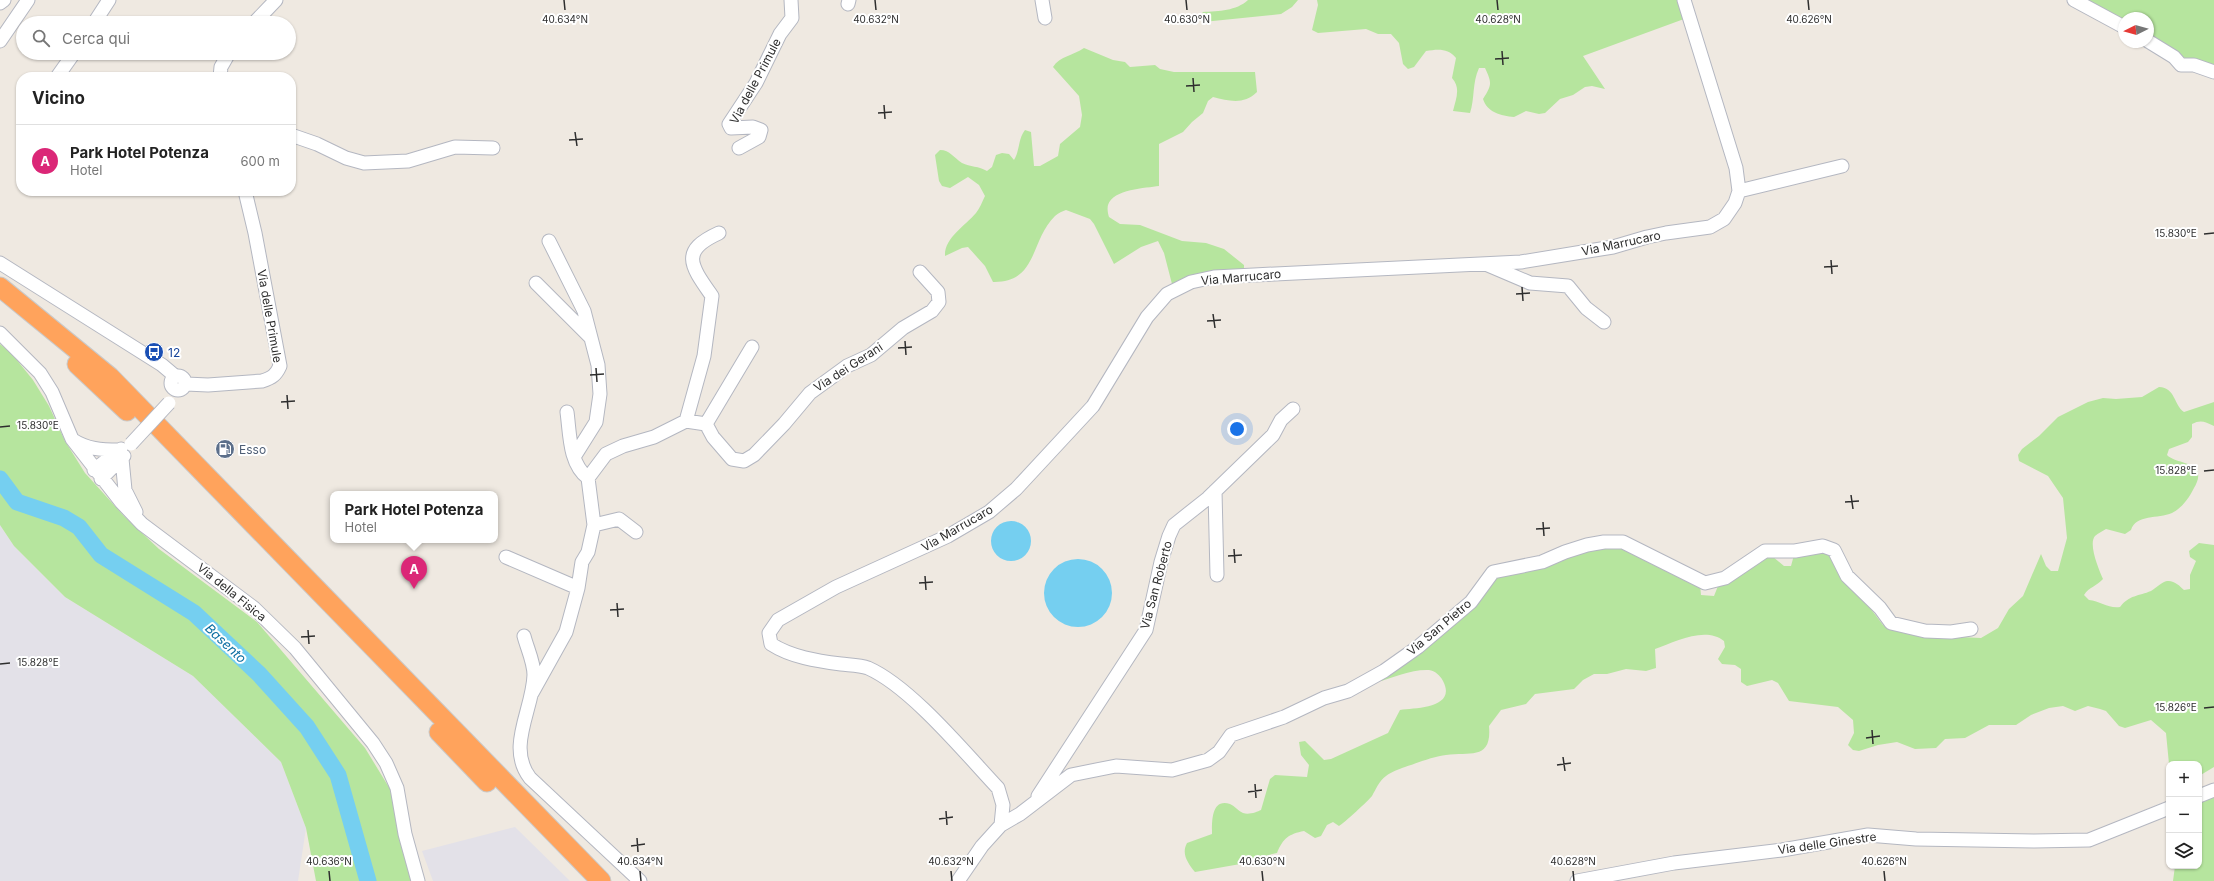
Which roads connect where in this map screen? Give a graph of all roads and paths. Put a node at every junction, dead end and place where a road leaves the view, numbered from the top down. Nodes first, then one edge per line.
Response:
1 (4, 0) edge
2 (28, 0) edge
3 (109, 0) edge
4 (276, 0) edge
5 (791, 0) edge
6 (1042, 0) edge
7 (1684, 0) edge
8 (2074, 0) edge
9 (0, 3) edge
10 (17, 16) edge
11 (99, 16) edge
12 (261, 16) edge
13 (16, 18) edge
14 (1045, 18) dead end
15 (2118, 24) edge
16 (0, 41) edge
17 (2154, 45) edge
18 (69, 60) edge
19 (225, 60) edge
20 (61, 72) edge
21 (220, 72) edge
22 (2214, 72) edge
23 (296, 137) edge
24 (493, 148) dead end
25 (739, 148) dead end
26 (1842, 166) dead end
27 (1739, 191) junction
28 (246, 196) edge
29 (719, 233) dead end
30 (549, 241) dead end
31 (0, 262) edge
32 (1484, 264) junction
33 (920, 272) dead end
34 (536, 283) dead end
35 (0, 287) edge
36 (0, 301) edge
37 (1604, 322) dead end
38 (0, 333) edge
39 (591, 338) junction
40 (752, 347) dead end
41 (180, 387) junction
42 (1293, 409) dead end
43 (567, 412) dead end
44 (686, 420) junction
45 (706, 424) junction
46 (72, 439) junction
47 (120, 454) junction
48 (574, 457) junction
49 (98, 474) junction
50 (588, 478) junction
51 (1215, 491) junction
52 (142, 524) junction
53 (594, 525) junction
54 (636, 532) dead end
55 (506, 557) dead end
56 (1217, 575) dead end
57 (578, 588) junction
58 (1971, 629) dead end
59 (524, 636) dead end
60 (532, 693) junction
61 (2214, 790) edge
62 (2202, 795) edge
63 (1033, 804) junction
64 (2166, 809) edge
65 (1001, 825) junction
66 (418, 881) edge
67 (584, 881) edge
68 (601, 881) edge
69 (640, 881) edge
70 (958, 881) edge
71 (1577, 881) edge

1 - 9 street
2 - 10 street
3 - 11 street
4 - 12 street
5 - 25 street, Via delle Primule
6 - 14 street
7 - 27 street
8 - 15 street
13 - 16 street
17 - 22 street
18 - 20 street
19 - 21 street
23 - 24 street
26 - 27 street
27 - 32 street, Via Marrucaro
28 - 41 street, Via delle Primule
29 - 44 street
30 - 39 street
31 - 41 street
32 - 37 street, Via Marrucaro
32 - 65 street, Via Marrucaro
33 - 45 street, Via dei Gerani
34 - 39 street
35 - 68 highway
36 - 67 highway
38 - 46 street, Via della Fisica
39 - 48 street
40 - 45 street
41 - 47 street, bridge
42 - 51 street, Via San Roberto
43 - 48 street
44 - 45 street
44 - 50 street
46 - 47 street
46 - 49 street, Via della Fisica
47 - 49 street
47 - 52 street
48 - 50 street
49 - 52 street, Via della Fisica
50 - 53 street
51 - 56 street
51 - 63 street, Via San Roberto
52 - 66 street, Via della Fisica
53 - 54 street
53 - 57 street
55 - 57 street
57 - 60 street
58 - 63 street, Via San Pietro
59 - 60 street
60 - 69 street
61 - 62 street
63 - 65 street, Via San Pietro
64 - 71 street, Via delle Ginestre
65 - 70 street

